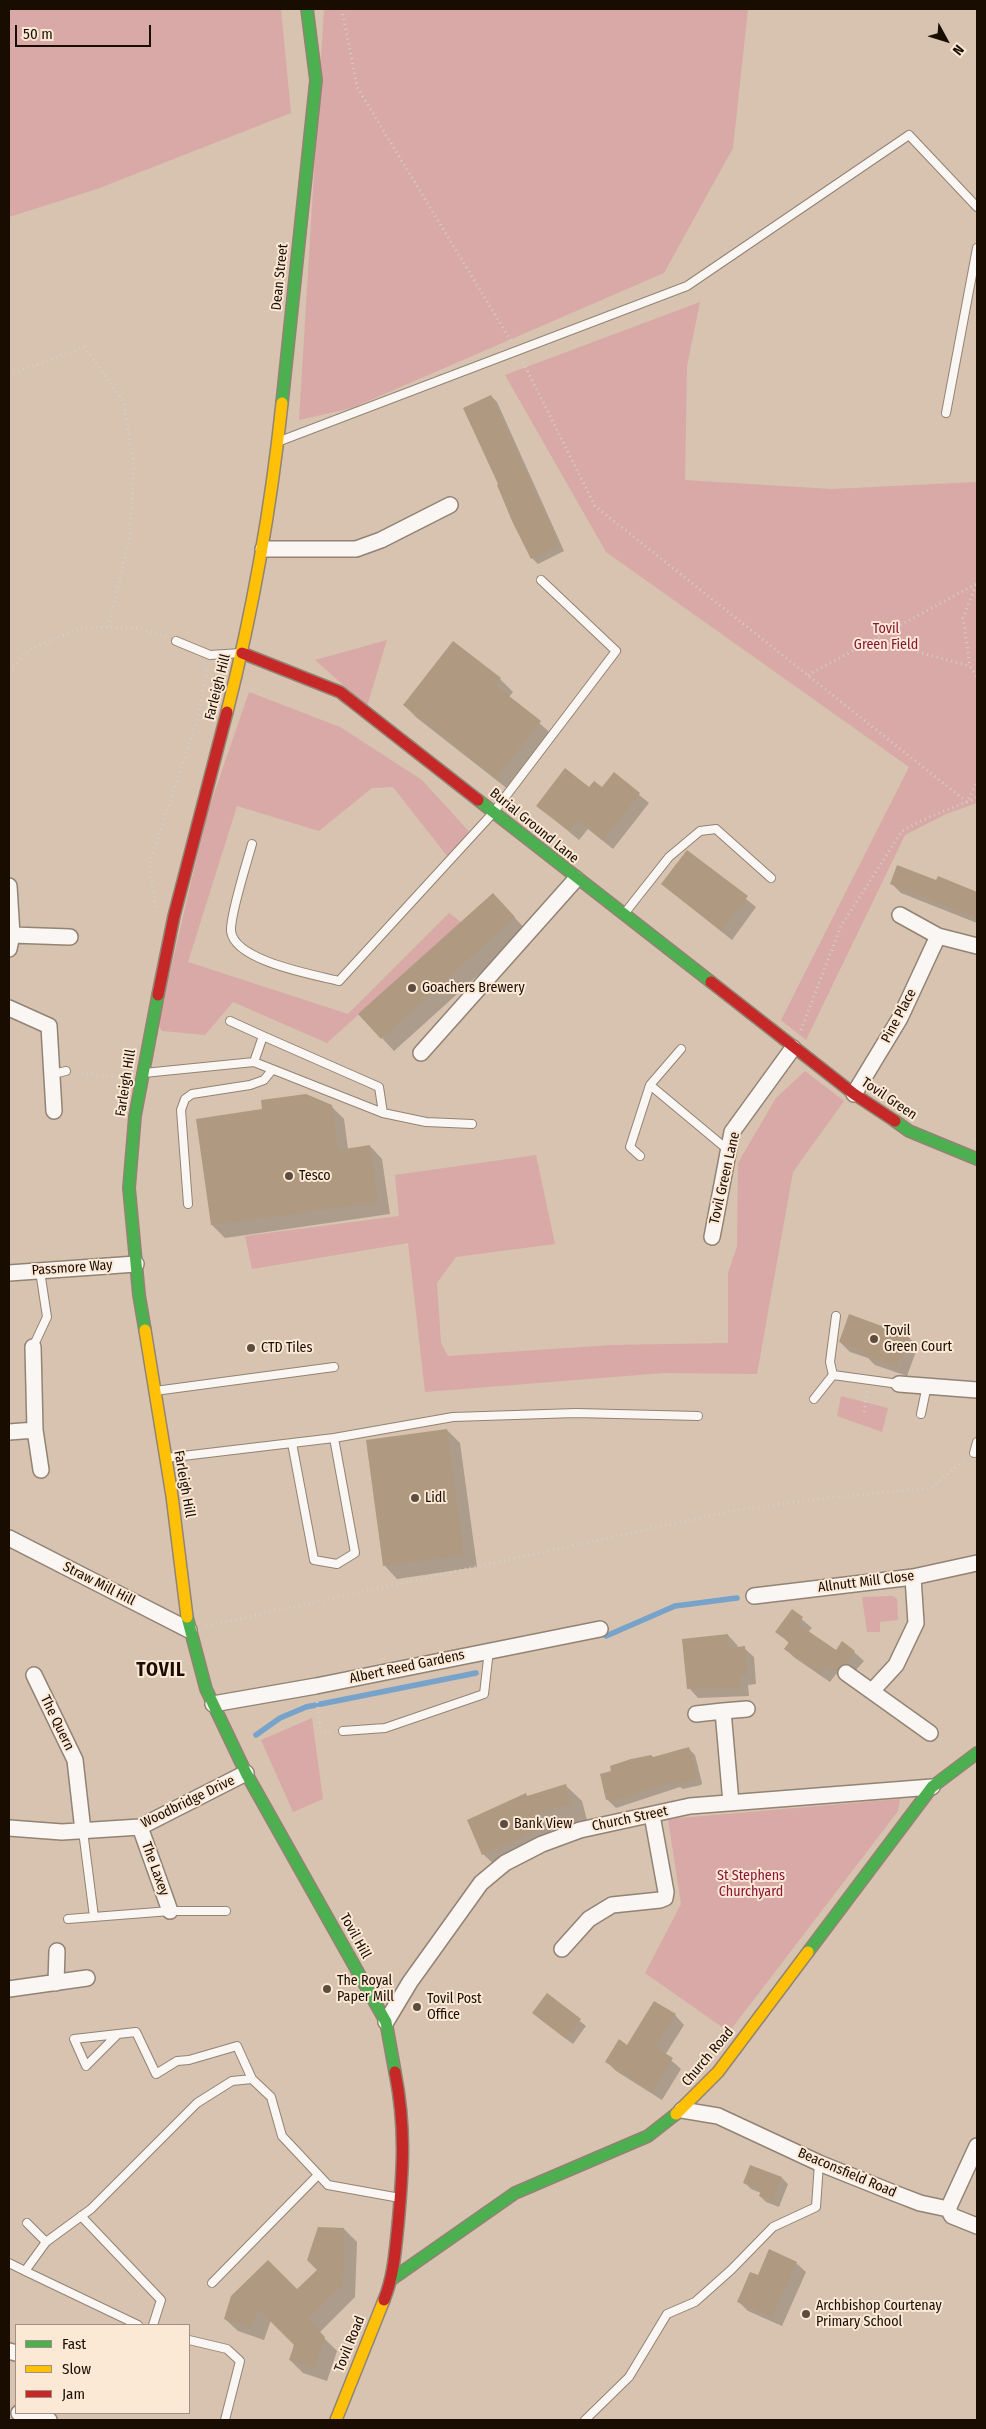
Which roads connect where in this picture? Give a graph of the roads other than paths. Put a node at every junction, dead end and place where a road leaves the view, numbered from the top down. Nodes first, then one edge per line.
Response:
1 (307, 9) edge
2 (977, 207) edge
3 (977, 248) edge
4 (946, 413) dead end
5 (278, 441) junction
6 (450, 505) dead end
7 (264, 549) junction
8 (541, 580) dead end
9 (176, 641) road end
10 (242, 653) junction
11 (493, 813) junction
12 (252, 844) dead end
13 (771, 878) dead end
14 (576, 879) junction
15 (9, 886) edge
16 (623, 915) junction
17 (900, 915) dead end
18 (938, 936) junction
19 (70, 937) dead end
20 (10, 942) edge
21 (977, 946) edge
22 (9, 1008) edge
23 (230, 1021) dead end
24 (263, 1036) junction
25 (794, 1048) junction
26 (681, 1049) dead end
27 (421, 1053) dead end
28 (254, 1062) junction
29 (272, 1070) junction
30 (142, 1074) junction
31 (650, 1085) junction
32 (854, 1094) junction
33 (54, 1111) dead end
34 (383, 1113) junction
35 (472, 1124) dead end
36 (728, 1150) junction
37 (640, 1156) dead end
38 (977, 1159) edge
39 (188, 1204) dead end
40 (712, 1237) dead end
41 (136, 1264) junction
42 (40, 1271) junction
43 (9, 1273) edge
44 (836, 1316) dead end
45 (33, 1348) joint
46 (334, 1367) dead end
47 (833, 1375) junction
48 (899, 1384) joint
49 (927, 1385) junction
50 (977, 1390) edge
51 (153, 1391) junction
52 (814, 1399) dead end
53 (921, 1414) dead end
54 (698, 1416) dead end
55 (35, 1430) junction
56 (9, 1432) edge
57 (334, 1438) junction
58 (977, 1442) edge
59 (292, 1443) junction
60 (974, 1453) road end
61 (164, 1458) junction
62 (41, 1470) dead end
63 (9, 1538) edge
64 (977, 1563) edge
65 (913, 1577) junction
66 (754, 1596) dead end
67 (600, 1629) dead end
68 (189, 1630) junction
69 (489, 1650) junction
70 (846, 1673) dead end
71 (34, 1675) dead end
72 (872, 1691) junction
73 (213, 1704) junction
74 (747, 1709) dead end
75 (723, 1711) junction
76 (696, 1714) dead end
77 (343, 1731) road end
78 (930, 1733) dead end
79 (974, 1760) edge
80 (246, 1773) junction
81 (932, 1787) junction
82 (731, 1803) junction
83 (652, 1815) junction
84 (140, 1827) junction
85 (9, 1828) edge
86 (83, 1831) junction
87 (226, 1911) dead end
88 (170, 1912) junction
89 (94, 1918) junction
90 (68, 1919) dead end
91 (562, 1949) dead end
92 (56, 1951) dead end
93 (87, 1978) dead end
94 (56, 1983) junction
95 (9, 1988) edge
96 (386, 2022) junction
97 (118, 2034) junction
98 (252, 2079) junction
99 (682, 2110) junction
100 (977, 2146) edge
101 (819, 2163) junction
102 (318, 2175) junction
103 (400, 2198) junction
104 (948, 2209) junction
105 (81, 2216) junction
106 (27, 2224) dead end
107 (977, 2226) edge
108 (46, 2242) junction
109 (9, 2263) edge
110 (25, 2271) junction
111 (392, 2279) junction
112 (212, 2283) dead end
113 (136, 2324) edge
114 (153, 2324) edge
115 (190, 2340) edge
116 (26, 2414) edge
117 (48, 2420) edge
118 (225, 2420) edge
119 (336, 2420) edge
120 (585, 2420) edge

1 - 5 main road, Dean Street
2 - 5 lane
3 - 4 lane
5 - 7 main road, Dean Street
6 - 7 street
7 - 10 main road, Farleigh Hill
8 - 11 lane
9 - 10 lane
10 - 11 main road, Burial Ground Lane
10 - 30 main road, Farleigh Hill
11 - 12 lane
11 - 14 main road, Burial Ground Lane
13 - 16 lane
14 - 16 main road, Burial Ground Lane
14 - 27 street
15 - 20 street
16 - 25 main road, Burial Ground Lane
17 - 18 street
18 - 21 street
18 - 32 street, Pine Place
19 - 20 street
22 - 33 street
23 - 24 lane
24 - 28 lane
24 - 34 lane
25 - 32 main road, Tovil Green
25 - 36 street, Tovil Green Lane
26 - 31 lane
28 - 29 lane
28 - 30 lane
29 - 34 lane
29 - 39 lane
30 - 41 main road, Farleigh Hill
31 - 36 lane
31 - 37 lane
32 - 38 main road, Tovil Green
34 - 35 lane
36 - 40 street, Tovil Green Lane
41 - 42 street, Passmore Way
41 - 51 main road, Farleigh Hill
42 - 43 street, Passmore Way
42 - 45 lane
44 - 47 lane
45 - 55 street
46 - 51 lane
47 - 48 lane
47 - 52 lane
48 - 49 street
49 - 50 street
49 - 53 lane
51 - 61 main road, Farleigh Hill
54 - 57 lane
55 - 56 street
55 - 62 street
57 - 59 lane
57 - 59 lane
58 - 60 lane
59 - 61 lane
61 - 68 main road, Farleigh Hill
63 - 68 street, Straw Mill Hill
64 - 65 street, Allnutt Mill Close
65 - 66 street, Allnutt Mill Close
65 - 72 street
67 - 69 street, Albert Reed Gardens
68 - 73 main road, Tovil Hill
69 - 73 street, Albert Reed Gardens
69 - 77 lane
70 - 72 street
71 - 86 street, The Quern
72 - 78 street
73 - 80 main road, Tovil Hill
74 - 75 street
75 - 76 street
75 - 82 street
79 - 81 main road, Church Road
80 - 84 street, Woodbridge Drive
80 - 96 main road, Tovil Hill
81 - 82 street, Church Street
81 - 99 main road, Church Road
82 - 83 street, Church Street
83 - 91 street
83 - 96 street, Church Street
84 - 86 street, Woodbridge Drive
84 - 88 street, The Laxey
85 - 86 street, Woodbridge Drive
86 - 89 lane
87 - 88 lane
88 - 89 lane
89 - 90 lane
92 - 94 street
93 - 94 street
94 - 95 street
96 - 103 main road, Tovil Hill
97 - 97 lane
97 - 98 lane
98 - 102 lane
98 - 105 lane
99 - 101 street, Beaconsfield Road
99 - 111 main road, Church Road
100 - 104 street
101 - 104 street, Beaconsfield Road
101 - 120 lane
102 - 103 lane
102 - 112 lane
103 - 111 main road, Tovil Hill
104 - 107 street
105 - 108 lane
105 - 114 lane
106 - 108 lane
108 - 110 lane
109 - 110 lane
110 - 113 lane
111 - 119 main road, Tovil Road
115 - 118 lane
116 - 117 street

